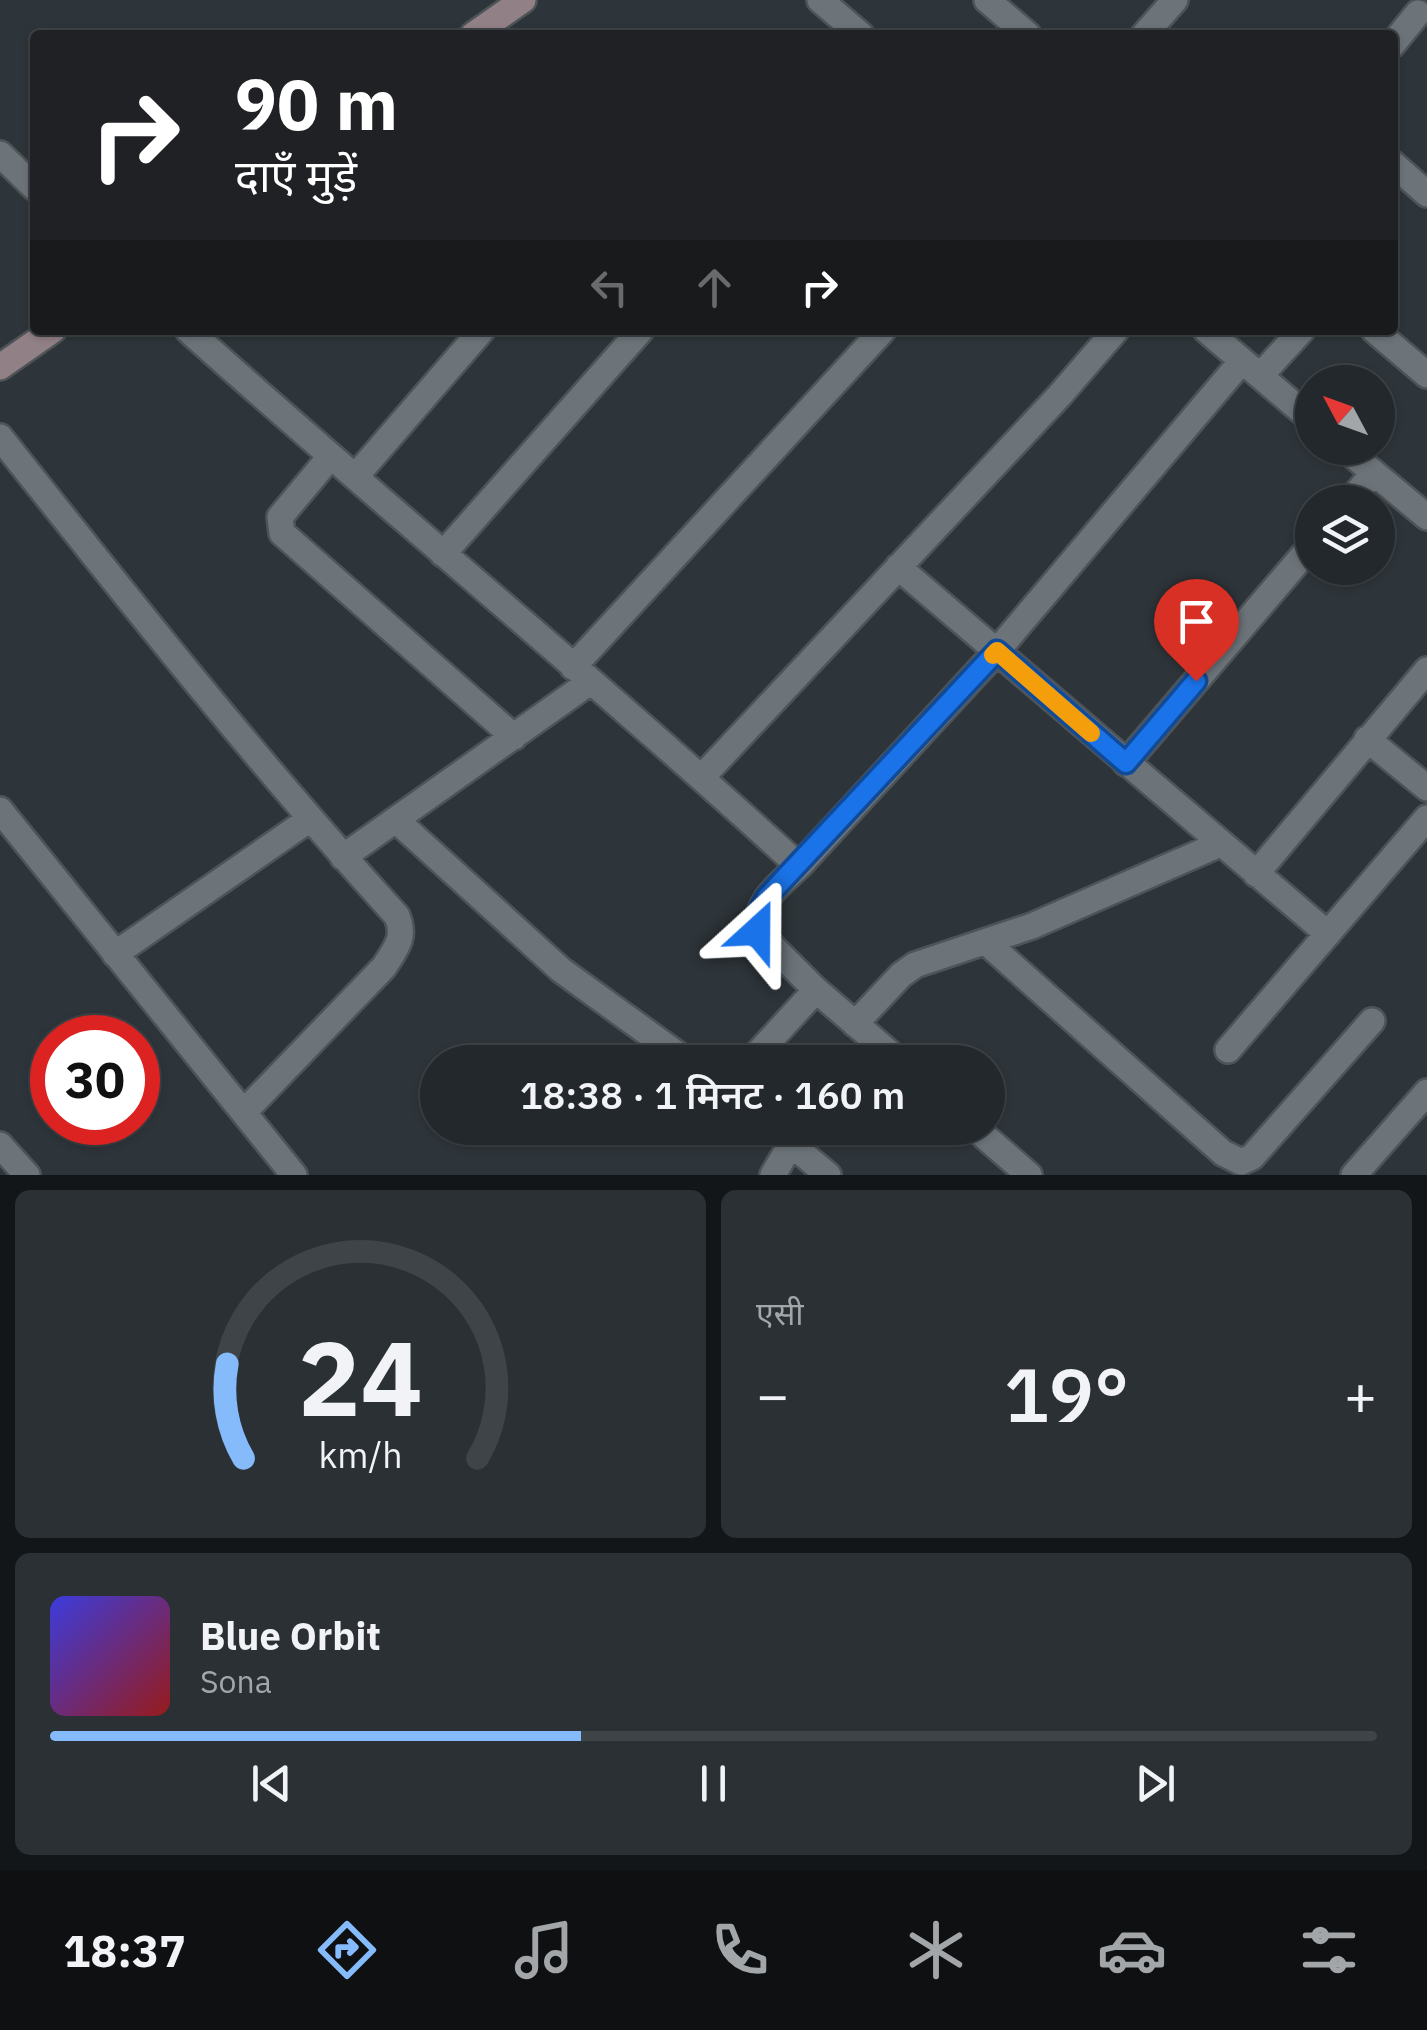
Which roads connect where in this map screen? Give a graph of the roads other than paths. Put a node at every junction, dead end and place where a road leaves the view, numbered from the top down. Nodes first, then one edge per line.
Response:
1 (523, 0) edge
2 (820, 0) edge
3 (986, 0) edge
4 (1174, 0) edge
5 (1416, 11) edge
6 (481, 30) edge
7 (855, 30) edge
8 (1022, 30) edge
9 (1148, 30) edge
10 (1398, 36) edge
11 (0, 154) edge
12 (1398, 168) edge
13 (30, 183) edge
14 (1427, 194) edge
15 (46, 335) edge
16 (194, 335) edge
17 (478, 335) edge
18 (637, 335) edge
19 (879, 335) edge
20 (1112, 335) edge
21 (1212, 335) edge
22 (1295, 335) edge
23 (1380, 335) edge
24 (0, 367) edge
25 (1251, 369) junction
26 (1427, 375) edge
27 (1295, 406) edge
28 (0, 437) edge
29 (330, 457) junction
30 (1364, 465) edge
31 (1374, 473) junction
32 (354, 477) junction
33 (1364, 485) edge
34 (1427, 517) edge
35 (443, 554) junction
36 (1295, 565) edge
37 (898, 568) junction
38 (997, 651) junction
39 (1427, 670) edge
40 (582, 674) junction
41 (514, 737) junction
42 (1367, 739) junction
43 (1126, 763) junction
44 (702, 777) junction
45 (1427, 788) edge
46 (0, 810) edge
47 (1427, 818) edge
48 (310, 819) junction
49 (396, 820) junction
50 (1220, 844) junction
51 (343, 857) junction
52 (798, 866) junction
53 (1256, 874) junction
54 (1328, 934) junction
55 (986, 942) junction
56 (115, 954) junction
57 (816, 990) junction
58 (1372, 1021) dead end
59 (855, 1024) junction
60 (664, 1045) edge
61 (766, 1045) edge
62 (880, 1045) edge
63 (1228, 1050) dead end
64 (1427, 1092) edge
65 (244, 1112) junction
66 (0, 1145) edge
67 (779, 1145) edge
68 (792, 1145) edge
69 (995, 1145) edge
70 (27, 1175) edge
71 (294, 1175) edge
72 (772, 1175) edge
73 (828, 1175) edge
74 (1029, 1175) edge
75 (1354, 1175) edge

1 - 6 street
2 - 7 street
3 - 8 street
4 - 9 street
5 - 10 street
11 - 13 street
12 - 14 street
15 - 24 street
16 - 29 street
17 - 32 street
18 - 35 street
19 - 40 street
20 - 37 street
21 - 25 street
22 - 25 street
23 - 26 street
25 - 27 street
25 - 38 street
28 - 48 street
29 - 32 street
29 - 41 street
30 - 31 street
31 - 33 street
31 - 34 street
32 - 35 street
35 - 40 street
36 - 43 street
37 - 38 street
37 - 44 street
38 - 43 street
38 - 52 street
39 - 42 street
40 - 41 street
40 - 44 street
41 - 49 street
42 - 45 street
42 - 53 street
43 - 50 street
44 - 52 street
46 - 56 street
47 - 54 street
48 - 51 street
48 - 56 street
49 - 51 street
49 - 60 street
50 - 53 street
50 - 55 street
51 - 65 street
52 - 57 street
53 - 54 street
54 - 63 street
55 - 58 street
55 - 59 street
56 - 65 street
57 - 59 street
57 - 61 street
59 - 62 street
64 - 75 street
65 - 71 street
66 - 70 street
67 - 72 street
68 - 73 street
69 - 74 street

